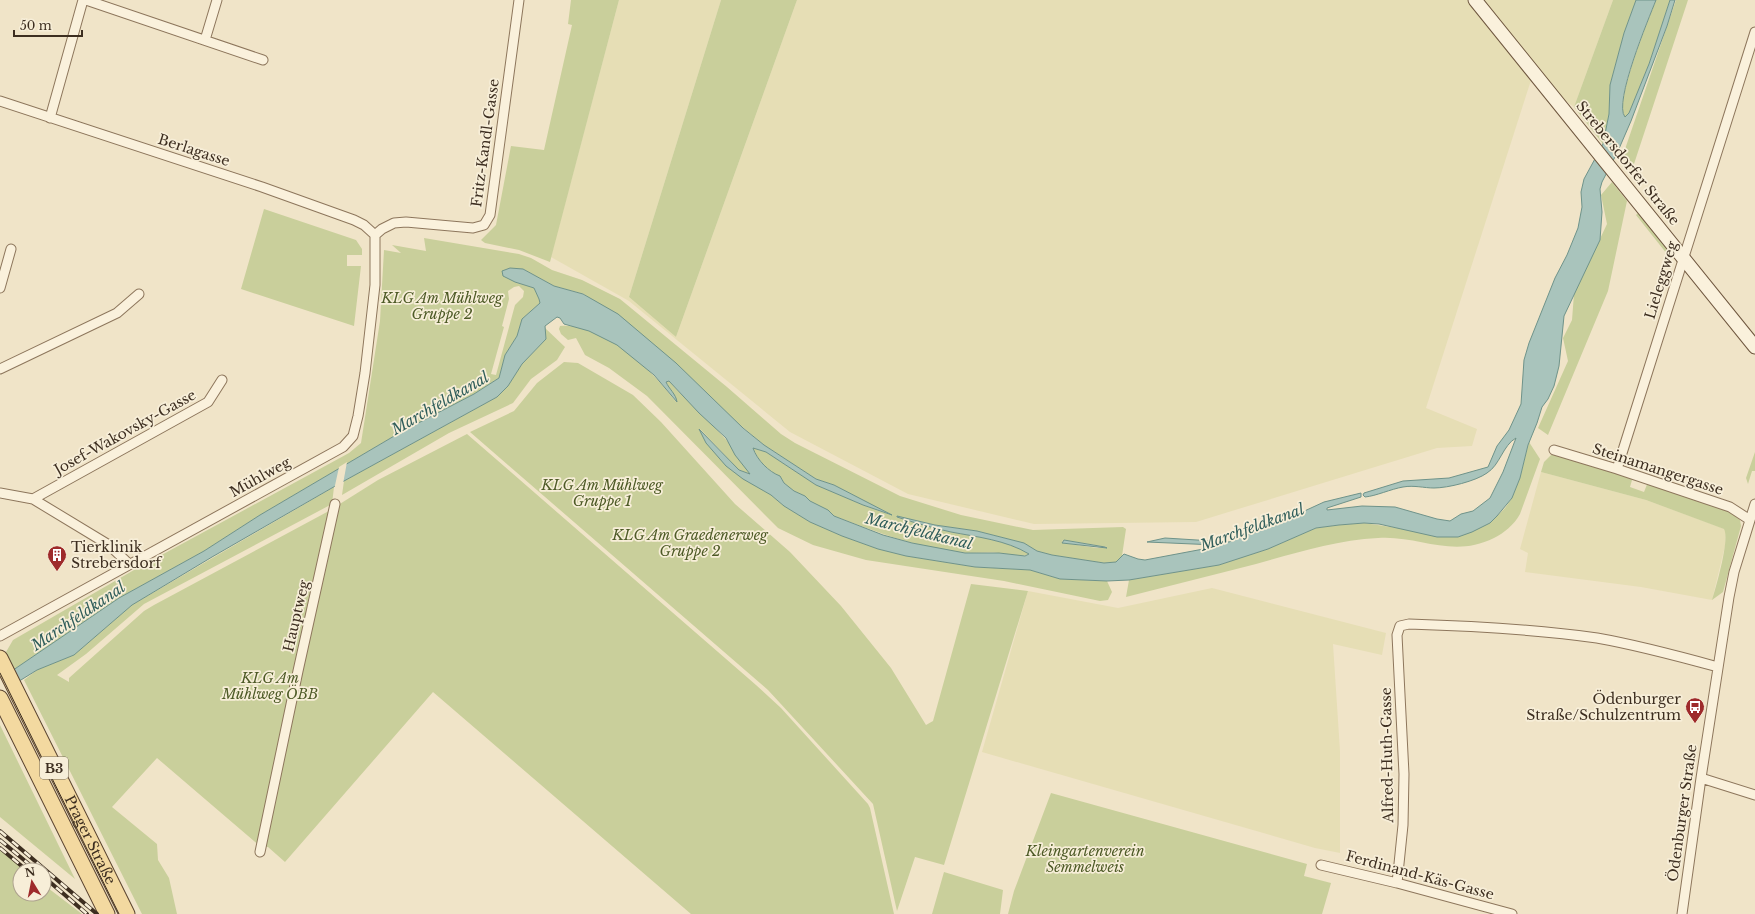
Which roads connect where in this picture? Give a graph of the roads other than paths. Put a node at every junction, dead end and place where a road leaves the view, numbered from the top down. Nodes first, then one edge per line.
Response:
1 (83, 0) edge
2 (86, 0) edge
3 (217, 0) edge
4 (519, 0) edge
5 (1475, 0) edge
6 (1755, 32) edge
7 (205, 40) junction
8 (263, 60) dead end
9 (0, 101) edge
10 (50, 118) junction
11 (375, 235) junction
12 (11, 249) dead end
13 (1683, 257) junction
14 (0, 288) edge
15 (139, 294) dead end
16 (1755, 348) edge
17 (0, 369) edge
18 (222, 380) dead end
19 (1554, 450) dead end
20 (1617, 469) junction
21 (0, 493) edge
22 (33, 499) junction
23 (335, 504) dead end
24 (1755, 504) edge
25 (1750, 520) junction
26 (129, 564) junction
27 (0, 636) edge
28 (0, 658) edge
29 (1718, 667) junction
30 (2, 702) edge
31 (1701, 778) junction
32 (1755, 795) edge
33 (260, 852) dead end
34 (1321, 865) dead end
35 (1397, 883) junction
36 (107, 914) edge
37 (127, 914) edge
38 (1512, 914) edge
39 (1682, 914) edge

1 - 10 street
2 - 7 street
3 - 7 street
4 - 11 street, Fritz-Kandl-Gasse
5 - 13 street, Strebersdorfer Straße
6 - 13 street, Lieleggweg
7 - 8 street
9 - 10 street, Berlagasse
10 - 11 street, Berlagasse
11 - 26 street, Mühlweg
12 - 14 street
13 - 16 street, Strebersdorfer Straße
13 - 20 street, Lieleggweg
15 - 17 street
18 - 22 street, Josef-Wakovsky-Gasse
19 - 20 street, Steinamangergasse
20 - 25 street, Steinamangergasse
21 - 22 street
22 - 26 street
23 - 33 street, Hauptweg
24 - 25 street, Ödenburger Straße
25 - 29 street, Ödenburger Straße
26 - 27 street, Mühlweg
28 - 37 main road, Prager Straße / B3
29 - 31 street, Ödenburger Straße
29 - 35 street, Alfred-Huth-Gasse
30 - 36 main road, Prager Straße / B3
31 - 32 street
31 - 39 street, Ödenburger Straße
34 - 35 street, Ferdinand-Käs-Gasse
35 - 38 street, Ferdinand-Käs-Gasse

